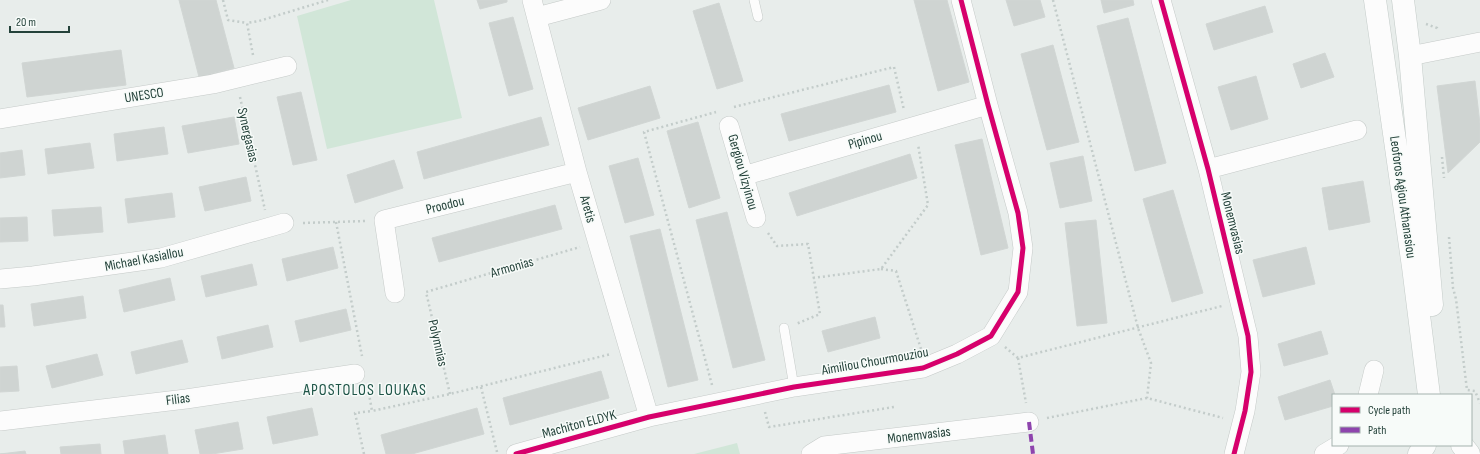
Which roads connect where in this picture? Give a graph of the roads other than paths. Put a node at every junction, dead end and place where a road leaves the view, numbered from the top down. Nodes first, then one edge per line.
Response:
1 (601, 0) edge
2 (754, 0) edge
3 (961, 0) edge
4 (1161, 0) edge
5 (1375, 0) edge
6 (1403, 0) edge
7 (534, 9) edge
8 (758, 17) dead end
9 (1480, 42) edge
10 (1410, 56) junction
11 (287, 66) dead end
12 (988, 105) junction
13 (729, 117) road end
14 (0, 119) edge
15 (1357, 130) dead end
16 (1208, 169) junction
17 (577, 172) junction
18 (743, 176) junction
19 (756, 218) road end
20 (284, 223) road end
21 (0, 279) edge
22 (395, 293) dead end
23 (784, 328) road end
24 (1374, 370) dead end
25 (356, 374) dead end
26 (794, 386) junction
27 (1368, 394) edge
28 (1429, 394) edge
29 (1441, 394) edge
30 (649, 417) junction
31 (0, 421) edge
32 (1029, 422) road end
33 (1336, 446) edge
34 (1463, 446) edge
35 (516, 454) edge
36 (811, 454) edge
37 (1234, 454) edge
38 (1324, 454) edge
39 (1469, 454) edge

1 - 7 street
2 - 8 lane
3 - 12 street, Aimiliou Chourmouziou
4 - 16 street, Monemvasias
5 - 28 main road, Leoforos Agiou Athanasiou
6 - 10 main road, Leoforos Agiou Athanasiou
7 - 17 street, Aretis
9 - 10 street
10 - 29 main road, Leoforos Agiou Athanasiou
11 - 14 street, UNESCO
12 - 18 street, Pipinou
12 - 26 street, Aimiliou Chourmouziou
13 - 18 street, Gergiou Vizyinou
15 - 16 street
16 - 37 street, Monemvasias
17 - 22 street, Proodou
17 - 30 street, Aretis
18 - 19 street, Gergiou Vizyinou
20 - 21 street, Michael Kasiallou
23 - 26 lane
24 - 27 street
25 - 31 street, Filias
26 - 30 street, Aimiliou Chourmouziou
30 - 35 street, Machiton ELDYK
32 - 36 street, Monemvasias
33 - 38 street
34 - 39 main road

